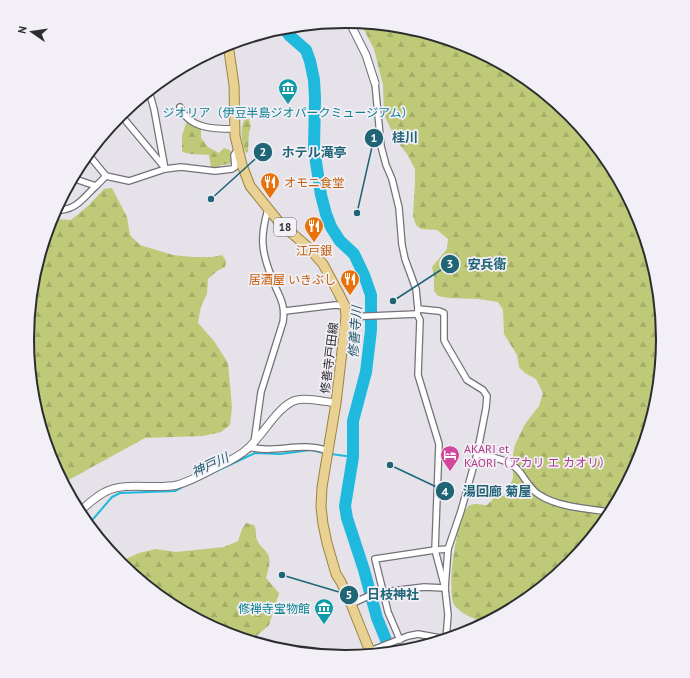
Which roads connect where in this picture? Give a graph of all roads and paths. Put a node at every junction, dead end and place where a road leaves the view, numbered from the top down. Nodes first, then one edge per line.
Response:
1 (353, 28) edge
2 (229, 51) edge
3 (375, 83) joint
4 (151, 96) edge
5 (180, 107) dead end
6 (125, 120) edge
7 (235, 129) junction
8 (238, 149) junction
9 (92, 158) edge
10 (165, 169) junction
11 (106, 176) junction
12 (78, 180) edge
13 (96, 186) junction
14 (268, 209) junction
15 (62, 211) edge
16 (345, 306) junction
17 (285, 311) junction
18 (417, 312) junction
19 (346, 317) junction
20 (336, 403) junction
21 (251, 445) junction
22 (328, 451) junction
23 (477, 454) junction
24 (84, 508) edge
25 (605, 511) edge
26 (448, 549) junction
27 (435, 550) junction
28 (445, 588) junction
29 (383, 592) junction
30 (355, 602) junction
31 (447, 632) edge
32 (433, 637) edge
33 (400, 640) junction
34 (380, 648) edge
35 (369, 649) edge

1 - 3 street
2 - 7 main road, 修善寺戸田線 / 18
3 - 18 street
4 - 10 street
5 - 7 street
6 - 10 street
7 - 8 main road, 修善寺戸田線 / 18
8 - 10 street
8 - 14 main road, 修善寺戸田線 / 18
9 - 11 street
10 - 11 street
11 - 13 street
12 - 13 street
13 - 15 street
14 - 16 main road, 修善寺戸田線 / 18
14 - 17 street
16 - 17 street
16 - 19 main road, 修善寺戸田線 / 18
17 - 21 street
18 - 19 street
18 - 23 street
18 - 27 street
19 - 20 main road, 修善寺戸田線 / 18
20 - 21 street
20 - 22 main road, 修善寺戸田線 / 18
21 - 22 street
21 - 24 street
22 - 30 main road, 修善寺戸田線 / 18
23 - 25 street
23 - 26 street
26 - 27 street
26 - 28 street
27 - 28 street
27 - 29 street
28 - 29 street
28 - 31 street
29 - 30 street
29 - 33 street
30 - 35 main road, 修善寺戸田線 / 18
32 - 33 street
33 - 34 street

